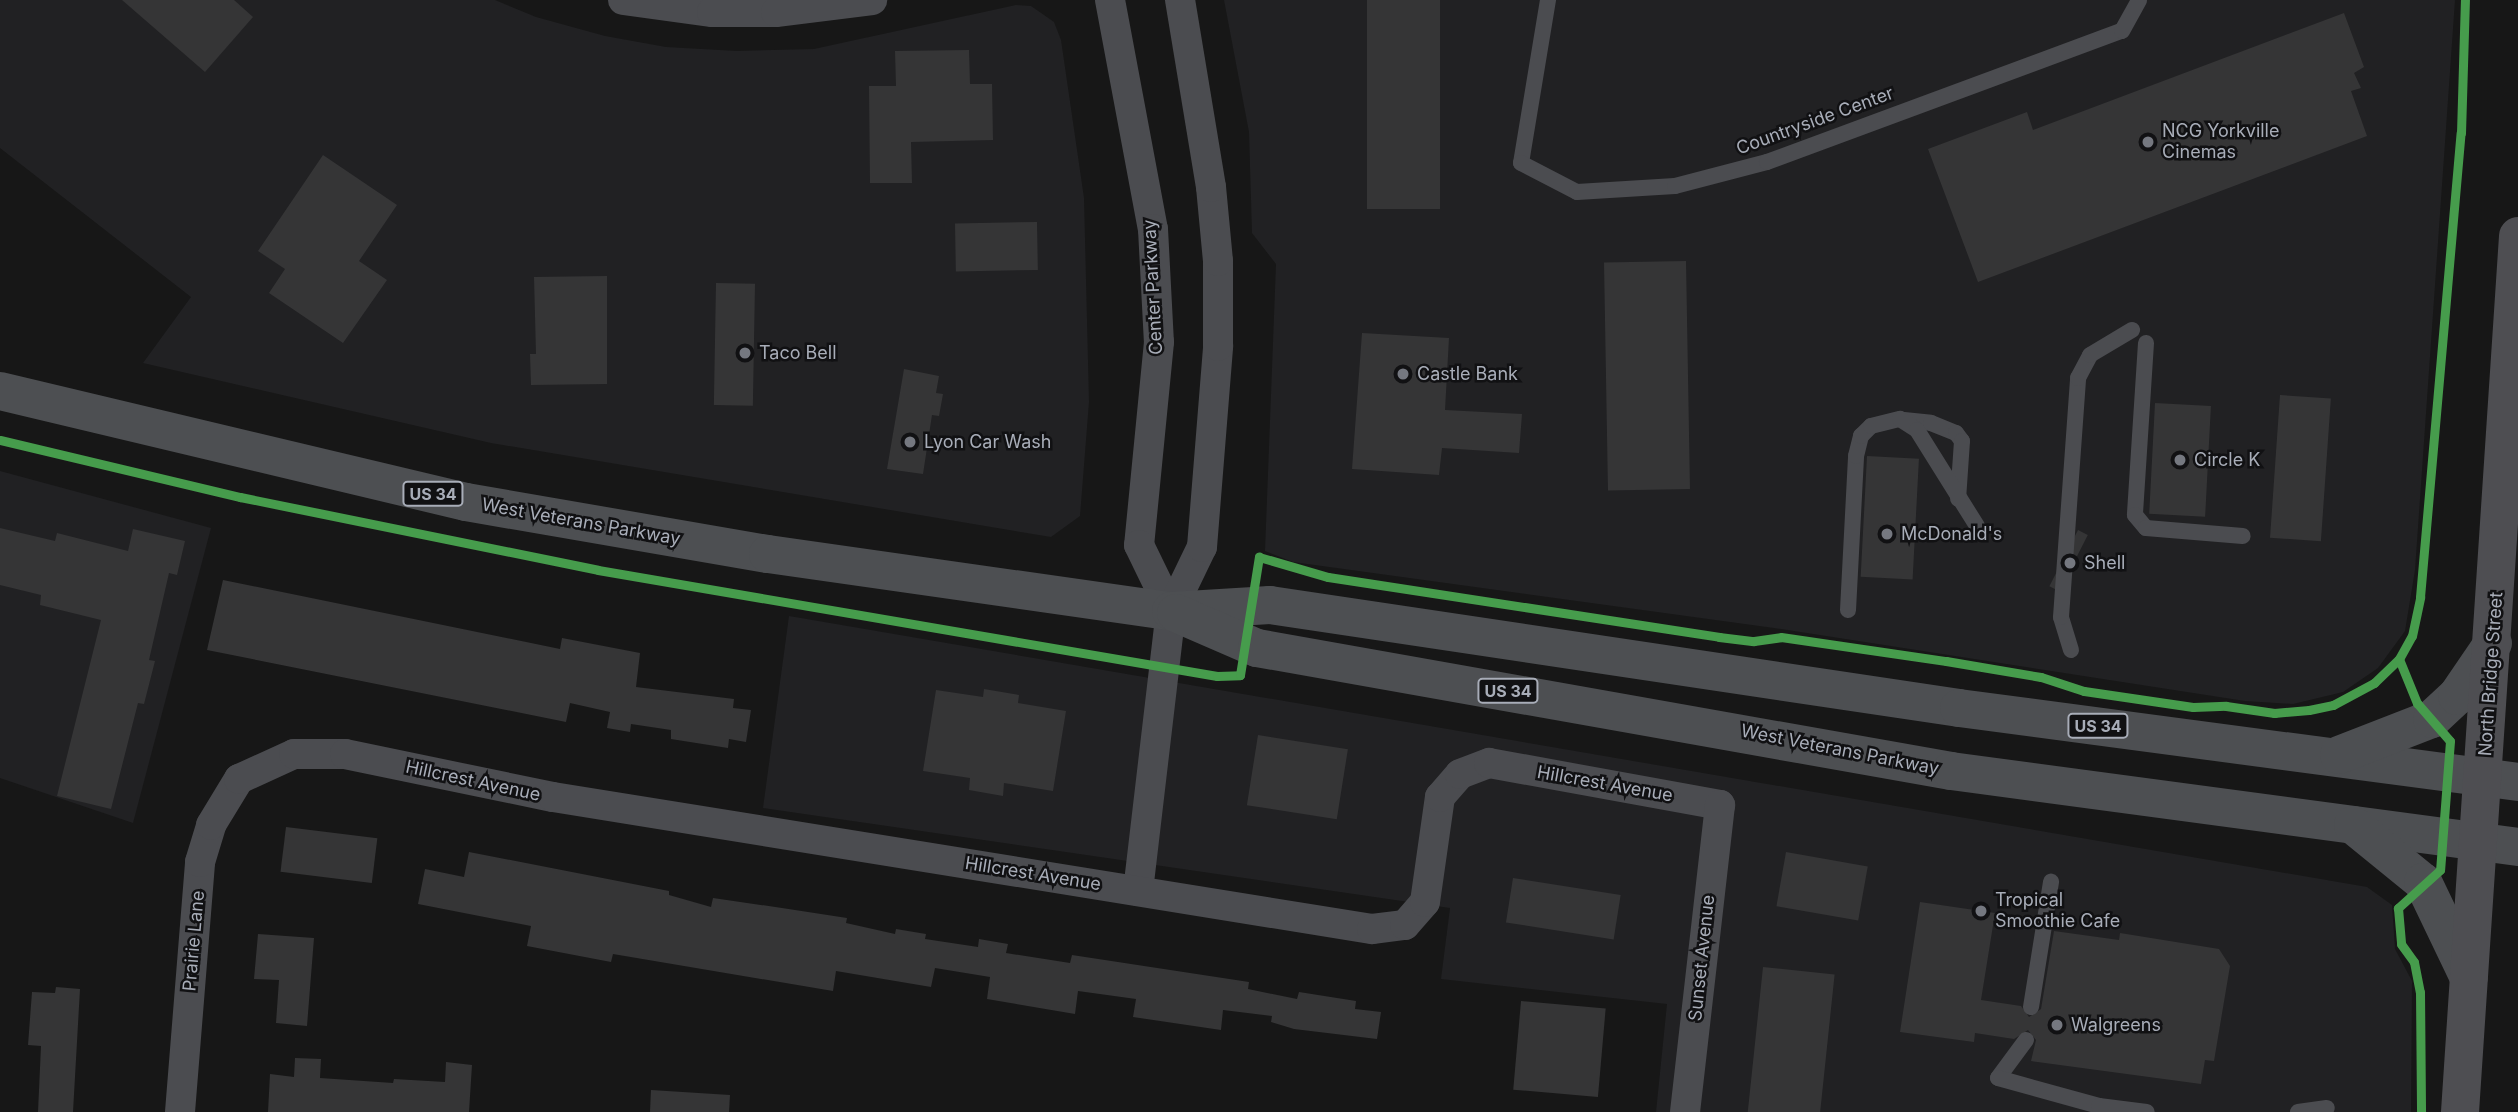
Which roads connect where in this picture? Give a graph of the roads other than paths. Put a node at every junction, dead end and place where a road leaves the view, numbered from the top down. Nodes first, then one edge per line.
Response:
1 (623, 0) edge
2 (872, 0) edge
3 (1110, 0) edge
4 (1180, 0) edge
5 (1548, 0) edge
6 (2139, 0) edge
7 (2518, 236) edge
8 (2132, 330) dead end
9 (2146, 344) dead end
10 (0, 391) edge
11 (1900, 419) junction
12 (1958, 499) junction
13 (1977, 526) dead end
14 (2243, 536) dead end
15 (1848, 610) dead end
16 (1171, 611) junction
17 (2493, 643) junction
18 (2071, 650) dead end
19 (2333, 757) junction
20 (239, 779) joint
21 (2501, 780) edge
22 (1720, 805) joint
23 (2353, 825) junction
24 (2479, 842) junction
25 (2518, 847) edge
26 (2051, 883) dead end
27 (1138, 891) junction
28 (2469, 978) junction
29 (2031, 1007) dead end
30 (2025, 1040) dead end
31 (2327, 1108) dead end
32 (180, 1112) edge
33 (1685, 1112) edge
34 (2147, 1112) edge
35 (2298, 1112) edge
36 (2460, 1112) edge

1 - 2 street
3 - 16 street, Center Parkway
4 - 16 street
5 - 6 lane, Countryside Center
7 - 17 highway, North Bridge Street
8 - 18 lane
9 - 14 lane
10 - 16 main road, West Veterans Parkway / US 34
11 - 12 lane
11 - 12 lane
11 - 15 lane
12 - 13 lane
16 - 19 main road, West Veterans Parkway / US 34
16 - 23 main road, West Veterans Parkway / US 34
16 - 27 street
17 - 19 main road
17 - 21 highway, North Bridge Street
19 - 21 main road, West Veterans Parkway / US 34
20 - 27 street, Hillcrest Avenue
20 - 32 street, Prairie Lane
21 - 24 highway, North Bridge Street
22 - 27 street, Hillcrest Avenue
22 - 33 street, Sunset Avenue
23 - 24 main road, West Veterans Parkway / US 34
23 - 28 main road
24 - 25 main road, West Veterans Parkway / US 34
24 - 28 highway, North Bridge Street
26 - 29 lane
28 - 36 highway, North Bridge Street
30 - 34 lane
31 - 35 lane

